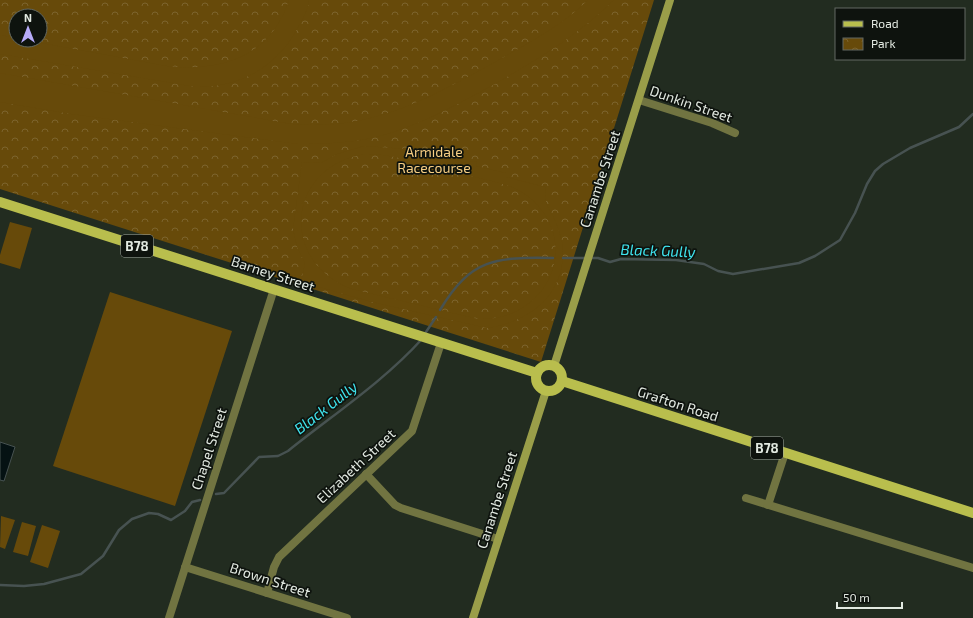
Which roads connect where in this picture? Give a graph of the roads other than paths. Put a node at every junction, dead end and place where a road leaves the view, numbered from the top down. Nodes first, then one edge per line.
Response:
1 (670, 0) edge
2 (639, 100) junction
3 (734, 133) dead end
4 (0, 202) edge
5 (274, 289) junction
6 (441, 343) junction
7 (554, 366) junction
8 (537, 372) junction
9 (562, 381) junction
10 (546, 391) junction
11 (785, 453) junction
12 (366, 474) junction
13 (746, 498) dead end
14 (768, 505) junction
15 (973, 513) edge
16 (498, 539) junction
17 (185, 567) junction
18 (973, 568) edge
19 (267, 593) junction
20 (169, 618) edge
21 (346, 618) edge
22 (473, 618) edge

1 - 2 street, Canambe Street
2 - 3 street, Dunkin Street
2 - 7 street, Canambe Street
4 - 5 main road, Barney Street / B78
5 - 6 main road, Barney Street / B78
5 - 17 street, Chapel Street
6 - 8 main road, Barney Street / B78
6 - 12 street, Elizabeth Street
7 - 8 main road
7 - 9 main road
8 - 10 main road
9 - 10 main road
9 - 11 main road, Grafton Road / B78
10 - 16 street, Canambe Street
11 - 14 street
11 - 15 main road, Grafton Road / B78
12 - 16 street
12 - 19 street, Elizabeth Street
13 - 14 street
14 - 18 street
16 - 22 street, Canambe Street
17 - 19 street, Brown Street
17 - 20 street, Chapel Street
19 - 21 street, Brown Street

